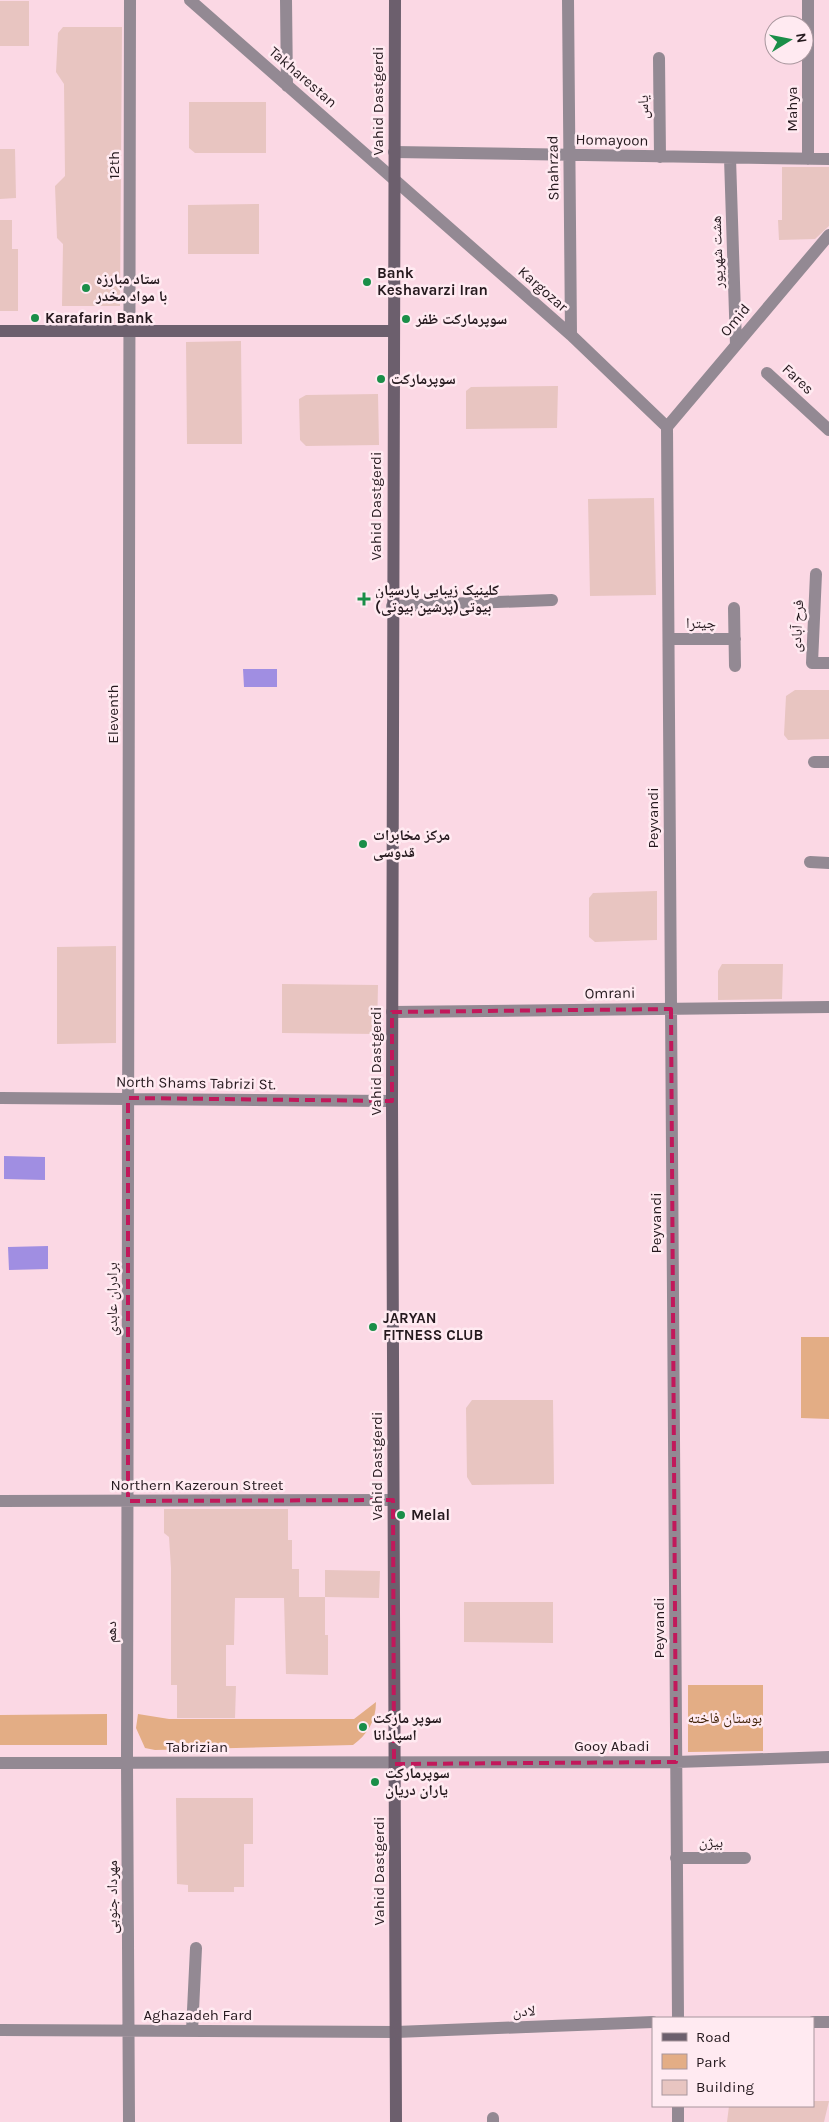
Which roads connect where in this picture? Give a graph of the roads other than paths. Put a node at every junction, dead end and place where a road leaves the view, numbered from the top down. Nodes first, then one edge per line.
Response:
1 (130, 0) edge
2 (190, 0) edge
3 (286, 0) edge
4 (395, 0) edge
5 (568, 0) edge
6 (808, 0) edge
7 (659, 58) dead end
8 (287, 86) junction
9 (394, 152) junction
10 (569, 155) junction
11 (660, 157) junction
12 (730, 158) junction
13 (808, 159) junction
14 (829, 159) edge
15 (394, 179) junction
16 (829, 235) edge
17 (0, 331) edge
18 (130, 331) junction
19 (393, 331) junction
20 (571, 335) junction
21 (736, 345) junction
22 (767, 373) dead end
23 (667, 427) junction
24 (829, 430) edge
25 (816, 574) dead end
26 (552, 600) dead end
27 (392, 606) junction
28 (734, 608) dead end
29 (668, 639) junction
30 (735, 639) junction
31 (829, 663) edge
32 (735, 666) dead end
33 (814, 762) dead end
34 (829, 762) edge
35 (810, 862) dead end
36 (829, 862) edge
37 (829, 1007) edge
38 (671, 1009) junction
39 (392, 1012) junction
40 (0, 1098) edge
41 (128, 1098) junction
42 (392, 1102) junction
43 (394, 1500) junction
44 (0, 1501) edge
45 (128, 1501) junction
46 (829, 1757) edge
47 (676, 1762) junction
48 (0, 1763) edge
49 (127, 1763) junction
50 (394, 1764) junction
51 (676, 1858) junction
52 (744, 1858) dead end
53 (196, 1948) dead end
54 (678, 2017) edge
55 (652, 2022) edge
56 (814, 2022) edge
57 (829, 2022) edge
58 (0, 2030) edge
59 (129, 2031) junction
60 (192, 2031) junction
61 (396, 2032) junction
62 (678, 2107) edge
63 (129, 2122) edge
64 (396, 2122) edge
65 (678, 2122) edge

1 - 18 street, 12th
2 - 8 street, Takharestan
3 - 8 street
4 - 9 main road, Vahid Dastgerdi
5 - 10 street, Shahrzad
6 - 13 street, Mahya
7 - 11 street, یاس
8 - 15 street, Takharestan
9 - 10 street, Homayoon
9 - 15 main road, Vahid Dastgerdi
10 - 11 street, Homayoon
10 - 20 street, Shahrzad
11 - 12 street, Homayoon
12 - 13 street, Homayoon
12 - 21 street, هشت شهریور
13 - 14 street, Homayoon
15 - 19 main road, Vahid Dastgerdi
15 - 20 street, Kargozar
16 - 21 street, Omid
17 - 18 main road
18 - 19 main road
18 - 41 street, Eleventh
19 - 27 main road, Vahid Dastgerdi
20 - 23 street, Kargozar
21 - 23 street, Omid
22 - 24 street, Fares
23 - 29 street, Peyvandi
25 - 31 street, فرح آبادی
26 - 27 street
27 - 39 main road, Vahid Dastgerdi
28 - 30 street, چیترا
29 - 30 street, چیترا
29 - 38 street, Peyvandi
30 - 32 street, چیترا
33 - 34 street
35 - 36 street
37 - 38 street, Omrani
38 - 39 street, Omrani
38 - 47 street, Peyvandi
39 - 42 main road, Vahid Dastgerdi
40 - 41 street, North Shams Tabrizi St.
41 - 42 street, North Shams Tabrizi St.
41 - 45 street, برادران عابدی
42 - 43 main road, Vahid Dastgerdi
43 - 45 street, Northern Kazeroun Street
43 - 50 main road, Vahid Dastgerdi
44 - 45 street, Northern Kazeroun Street
45 - 49 street, دهم
46 - 47 street, Gooy Abadi
47 - 50 street, Gooy Abadi
47 - 51 street, Peyvandi
48 - 49 street, Tabrizian
49 - 50 street, Tabrizian
49 - 59 street, مهرداد جنوبی
50 - 61 main road, Vahid Dastgerdi
51 - 52 street, بیژن
51 - 54 street, Peyvandi
53 - 60 street
55 - 61 street, لادن
56 - 57 street
58 - 59 street, Aghazadeh Fard
59 - 60 street, Aghazadeh Fard
59 - 63 street, مهرداد جنوبی
60 - 61 street, Aghazadeh Fard
61 - 64 main road, Vahid Dastgerdi
62 - 65 street

